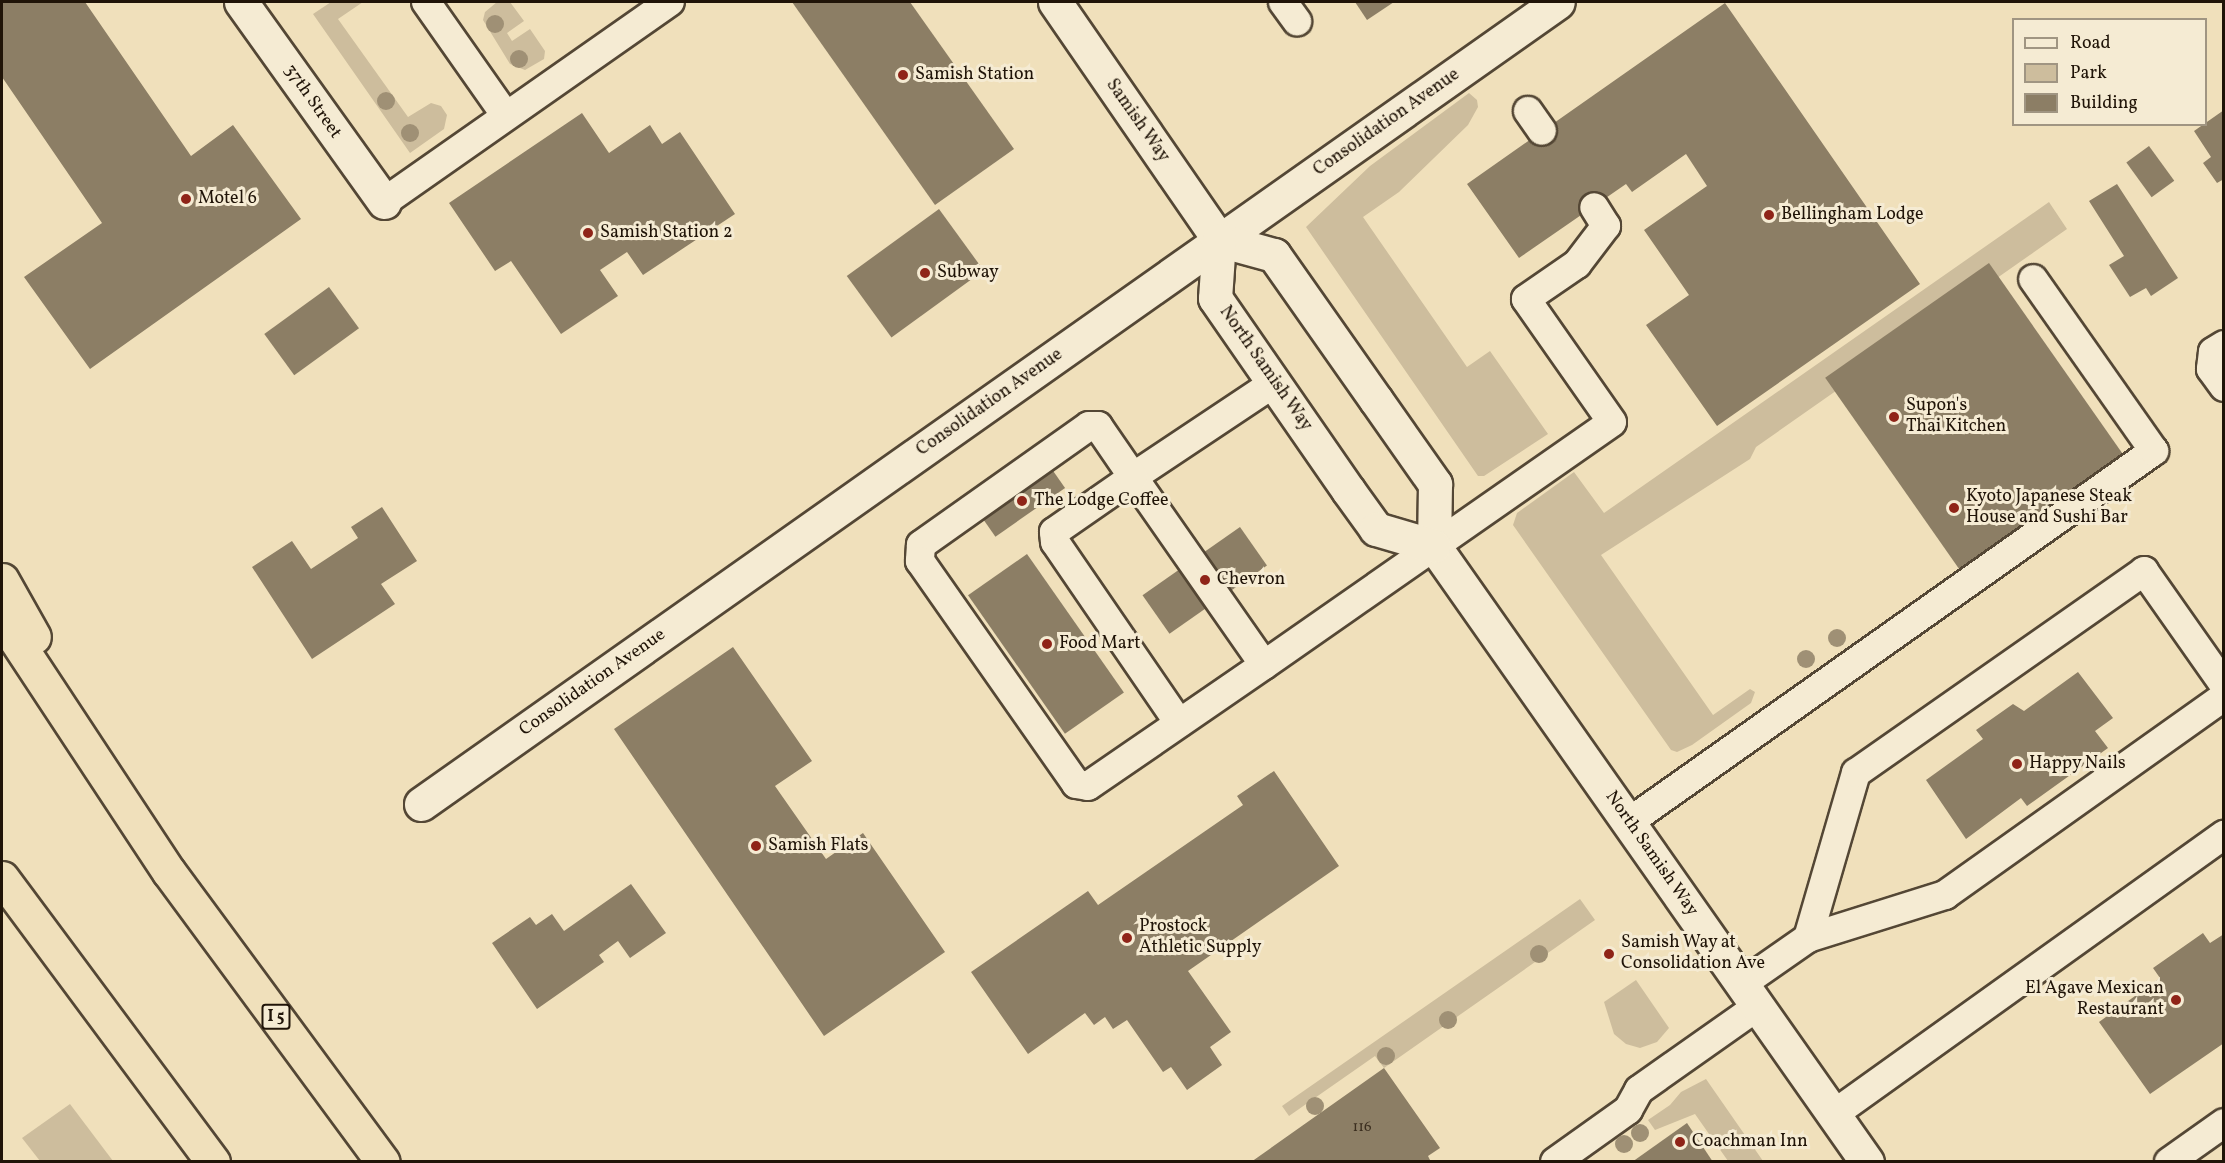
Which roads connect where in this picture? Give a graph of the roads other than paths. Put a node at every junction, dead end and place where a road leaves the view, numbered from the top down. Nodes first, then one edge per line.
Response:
1 (241, 2) edge
2 (426, 2) edge
3 (670, 2) edge
4 (1055, 2) edge
5 (1558, 2) edge
6 (506, 116) junction
7 (384, 202) joint
8 (1594, 207) dead end
9 (1219, 240) junction
10 (2033, 279) dead end
11 (2223, 345) edge
12 (1274, 383) junction
13 (2223, 387) edge
14 (1133, 477) junction
15 (1434, 546) junction
16 (2, 580) edge
17 (2, 619) edge
18 (1264, 665) junction
19 (2223, 685) edge
20 (2223, 698) edge
21 (1179, 723) junction
22 (421, 804) dead end
23 (1629, 822) junction
24 (2223, 836) edge
25 (169, 872) junction
26 (2, 878) edge
27 (1808, 938) junction
28 (1750, 995) junction
29 (1834, 1114) junction
30 (2223, 1123) edge
31 (213, 1161) edge
32 (383, 1161) edge
33 (1555, 1161) edge
34 (1867, 1161) edge
35 (2169, 1161) edge

1 - 7 main road, 37th Street
2 - 6 lane
3 - 6 lane
4 - 9 main road, Samish Way
5 - 9 main road, Consolidation Avenue
6 - 7 lane
8 - 15 lane
9 - 12 main road, North Samish Way
9 - 15 main road
9 - 22 main road, Consolidation Avenue
10 - 23 lane
11 - 13 lane
12 - 14 lane
12 - 15 main road, North Samish Way
14 - 18 lane
14 - 21 lane
14 - 21 lane
15 - 18 lane
15 - 23 main road, North Samish Way
16 - 25 highway
17 - 25 highway, I 5
18 - 21 lane
19 - 27 lane
20 - 27 lane
23 - 28 main road, North Samish Way
24 - 29 lane
25 - 32 highway, I 5
26 - 31 highway
27 - 28 lane
28 - 29 main road, North Samish Way
28 - 33 lane
29 - 34 main road, North Samish Way
30 - 35 lane

